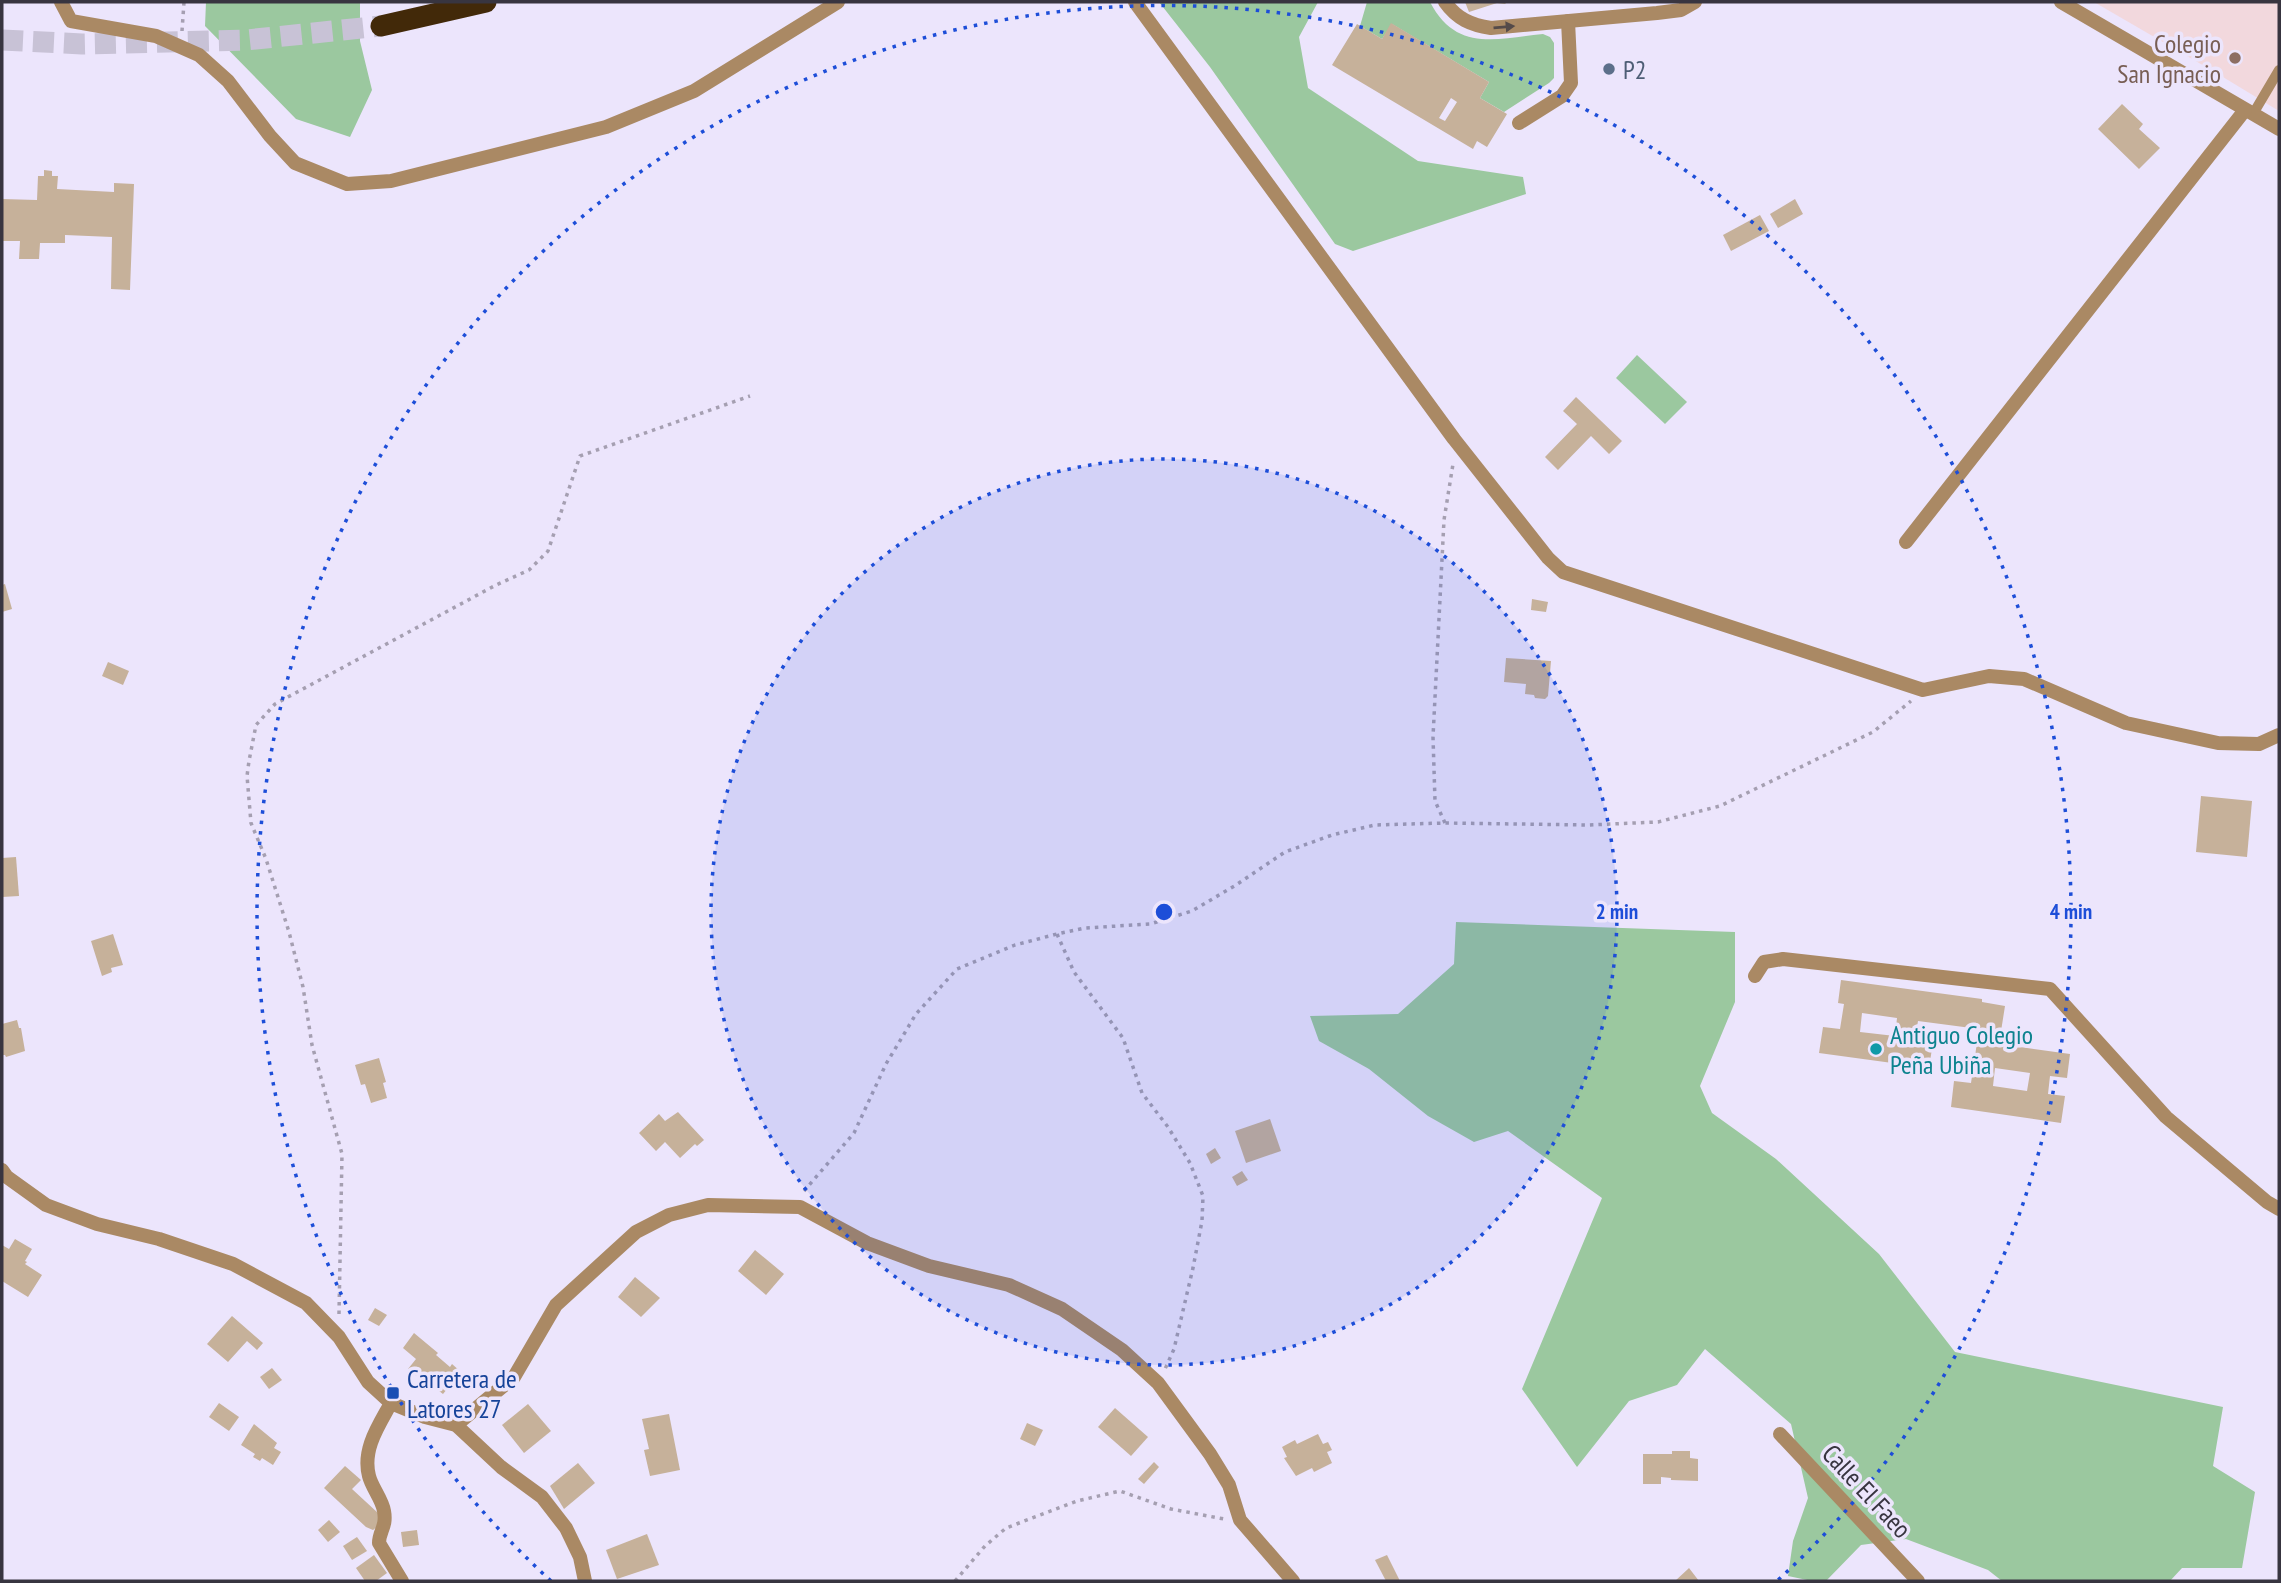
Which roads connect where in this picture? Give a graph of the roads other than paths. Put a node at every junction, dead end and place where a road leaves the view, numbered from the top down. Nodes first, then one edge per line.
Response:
1 (61, 2) edge
2 (486, 2) edge
3 (838, 2) edge
4 (1135, 2) edge
5 (1445, 2) edge
6 (1695, 2) edge
7 (2061, 2) edge
8 (1568, 21) junction
9 (381, 26) tunnel mouth
10 (2279, 70) edge
11 (2249, 112) junction
12 (1519, 122) dead end
13 (2279, 128) edge
14 (1906, 542) dead end
15 (2279, 735) edge
16 (1755, 976) dead end
17 (2, 1170) edge
18 (2279, 1209) edge
19 (391, 1403) junction
20 (456, 1425) junction
21 (1780, 1434) dead end
22 (402, 1581) edge
23 (585, 1581) edge
24 (1293, 1581) edge
25 (1918, 1581) edge

1 - 3 street
2 - 9 highway
4 - 15 street
5 -> 8 street
6 - 8 street
7 - 11 street
8 - 12 street
10 - 11 lane
11 - 13 street
11 - 14 street
16 - 18 street
17 - 19 street
19 - 20 street
19 - 22 street
20 - 23 street
20 - 24 street
21 - 25 street, Calle El Faeo

